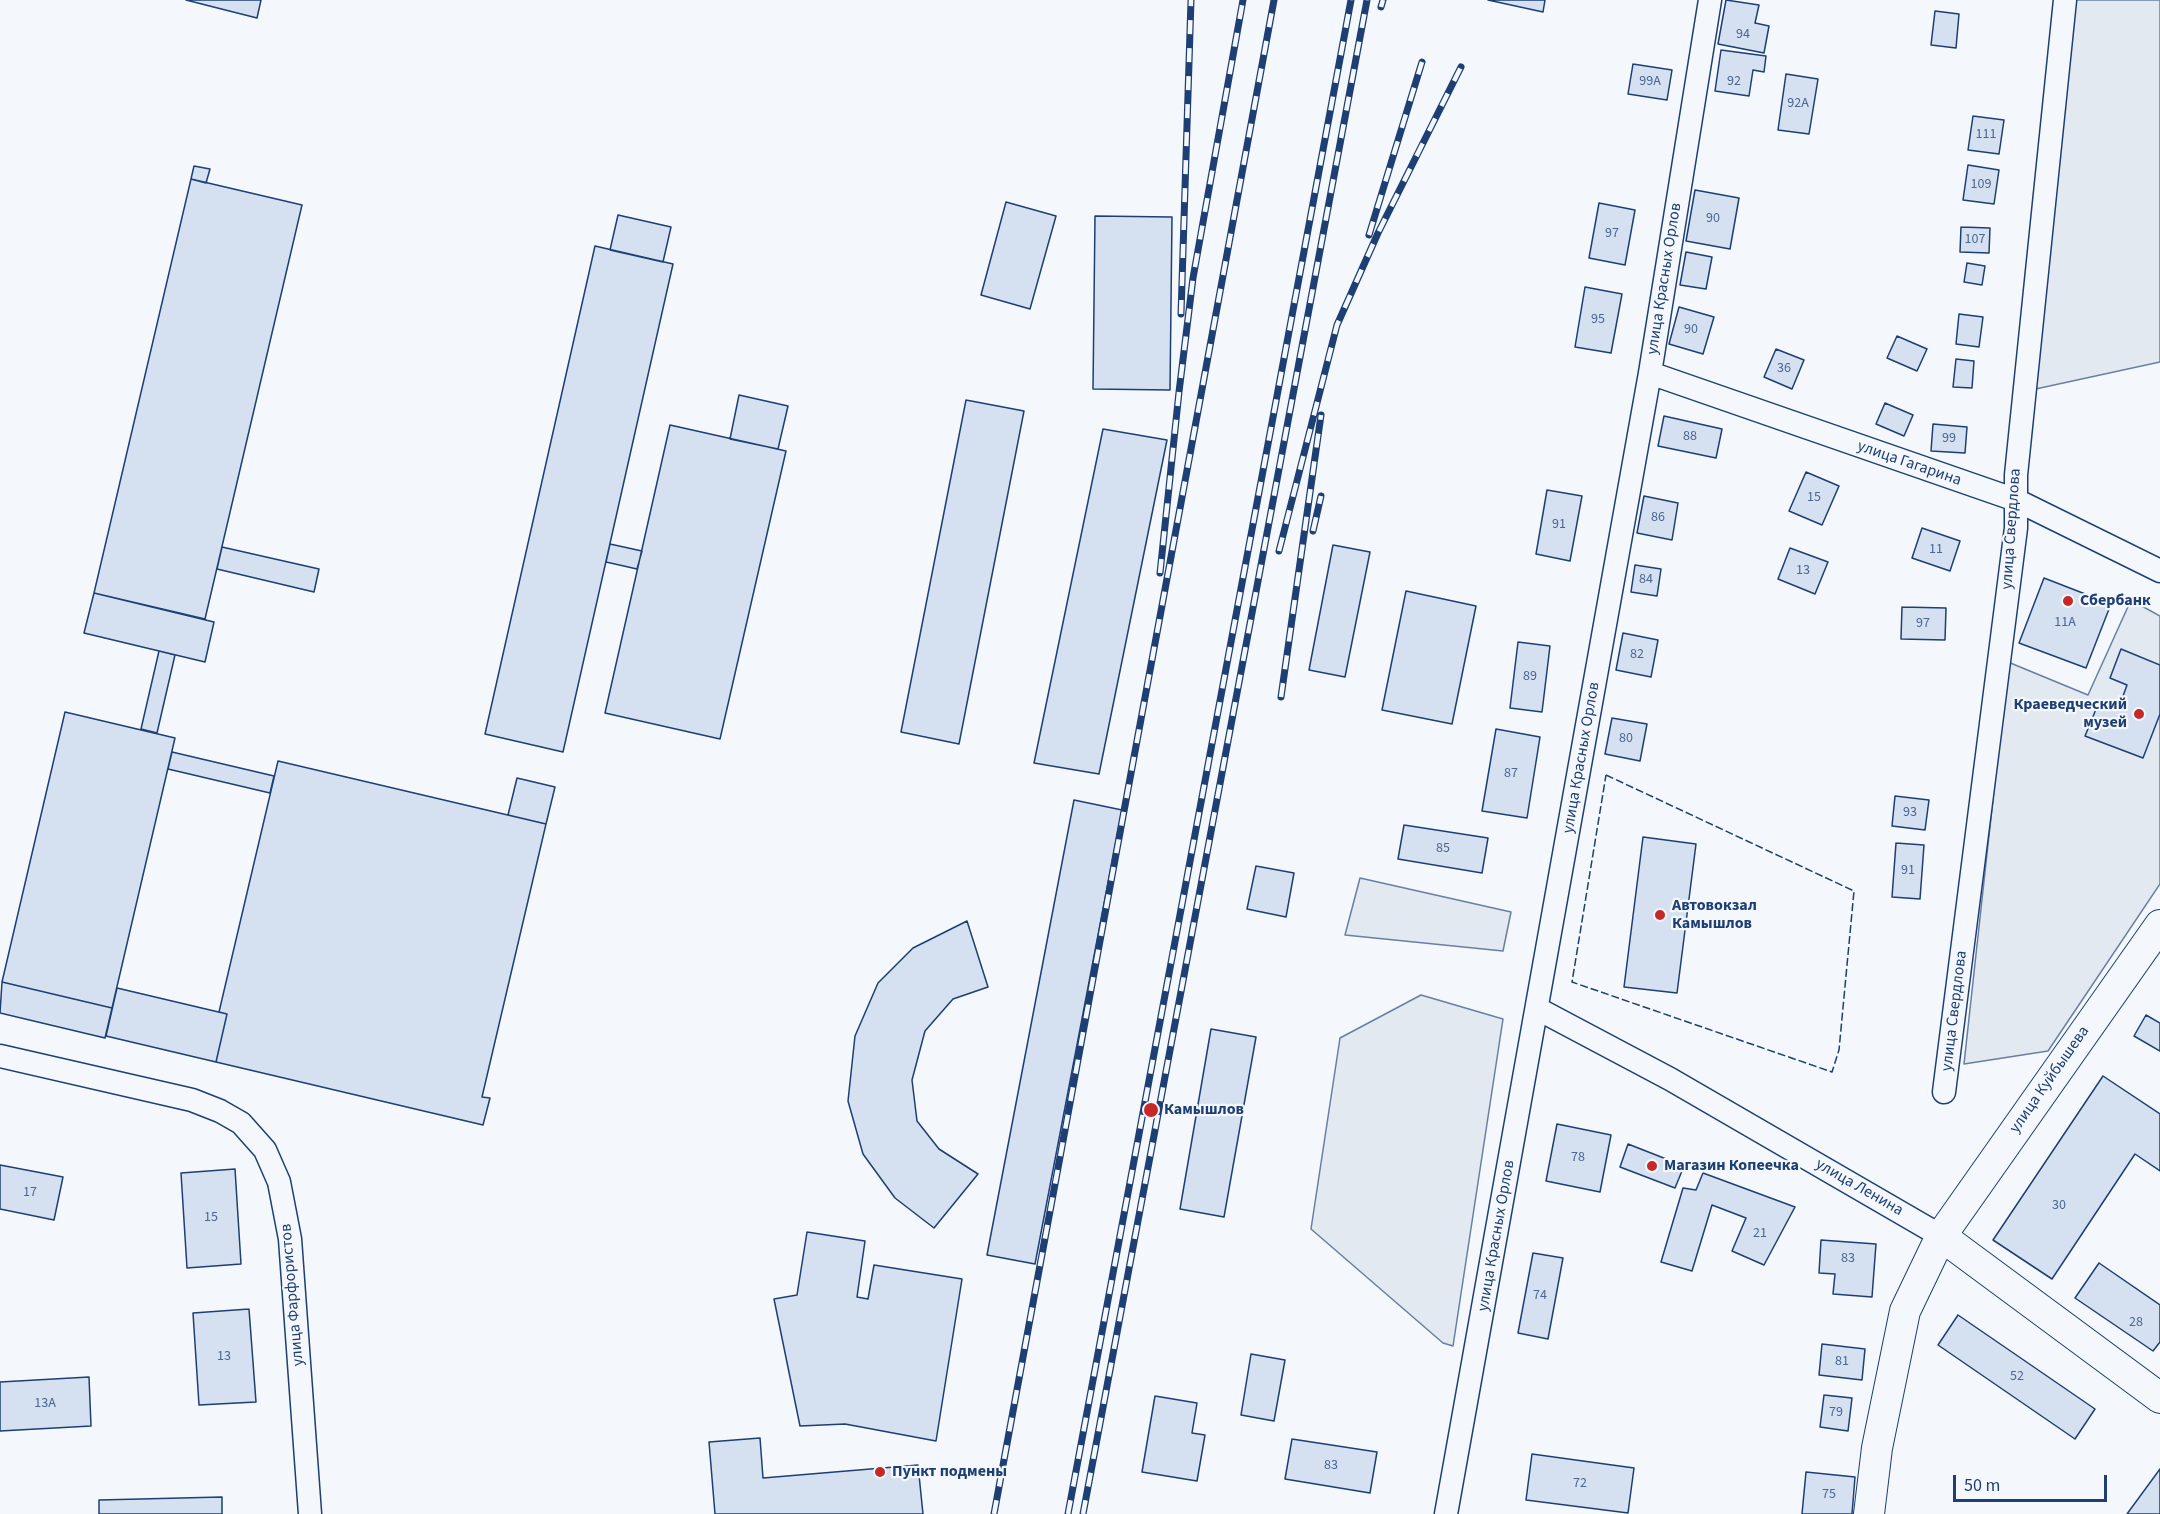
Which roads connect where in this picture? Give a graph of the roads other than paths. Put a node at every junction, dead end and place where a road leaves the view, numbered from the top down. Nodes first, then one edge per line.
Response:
1 (1710, 0) edge
2 (2065, 0) edge
3 (1650, 373) junction
4 (2016, 500) junction
5 (2160, 571) edge
6 (2160, 925) edge
7 (1538, 1009) junction
8 (0, 1056) edge
9 (1944, 1092) dead end
10 (1941, 1236) junction
11 (2160, 1398) edge
12 (310, 1514) edge
13 (1446, 1514) edge
14 (1869, 1514) edge

1 - 3 street, улица Красных Орлов
2 - 4 street, улица Свердлова
3 - 4 street, улица Гагарина
3 - 7 street, улица Красных Орлов
4 - 5 street, улица Гагарина
4 - 9 street, улица Свердлова
6 - 10 main road, улица Куйбышева
7 - 10 street, улица Ленина
7 - 13 street, улица Красных Орлов
8 - 12 street, улица Фарфористов
10 - 11 main road, улица Ленина
10 - 14 main road

